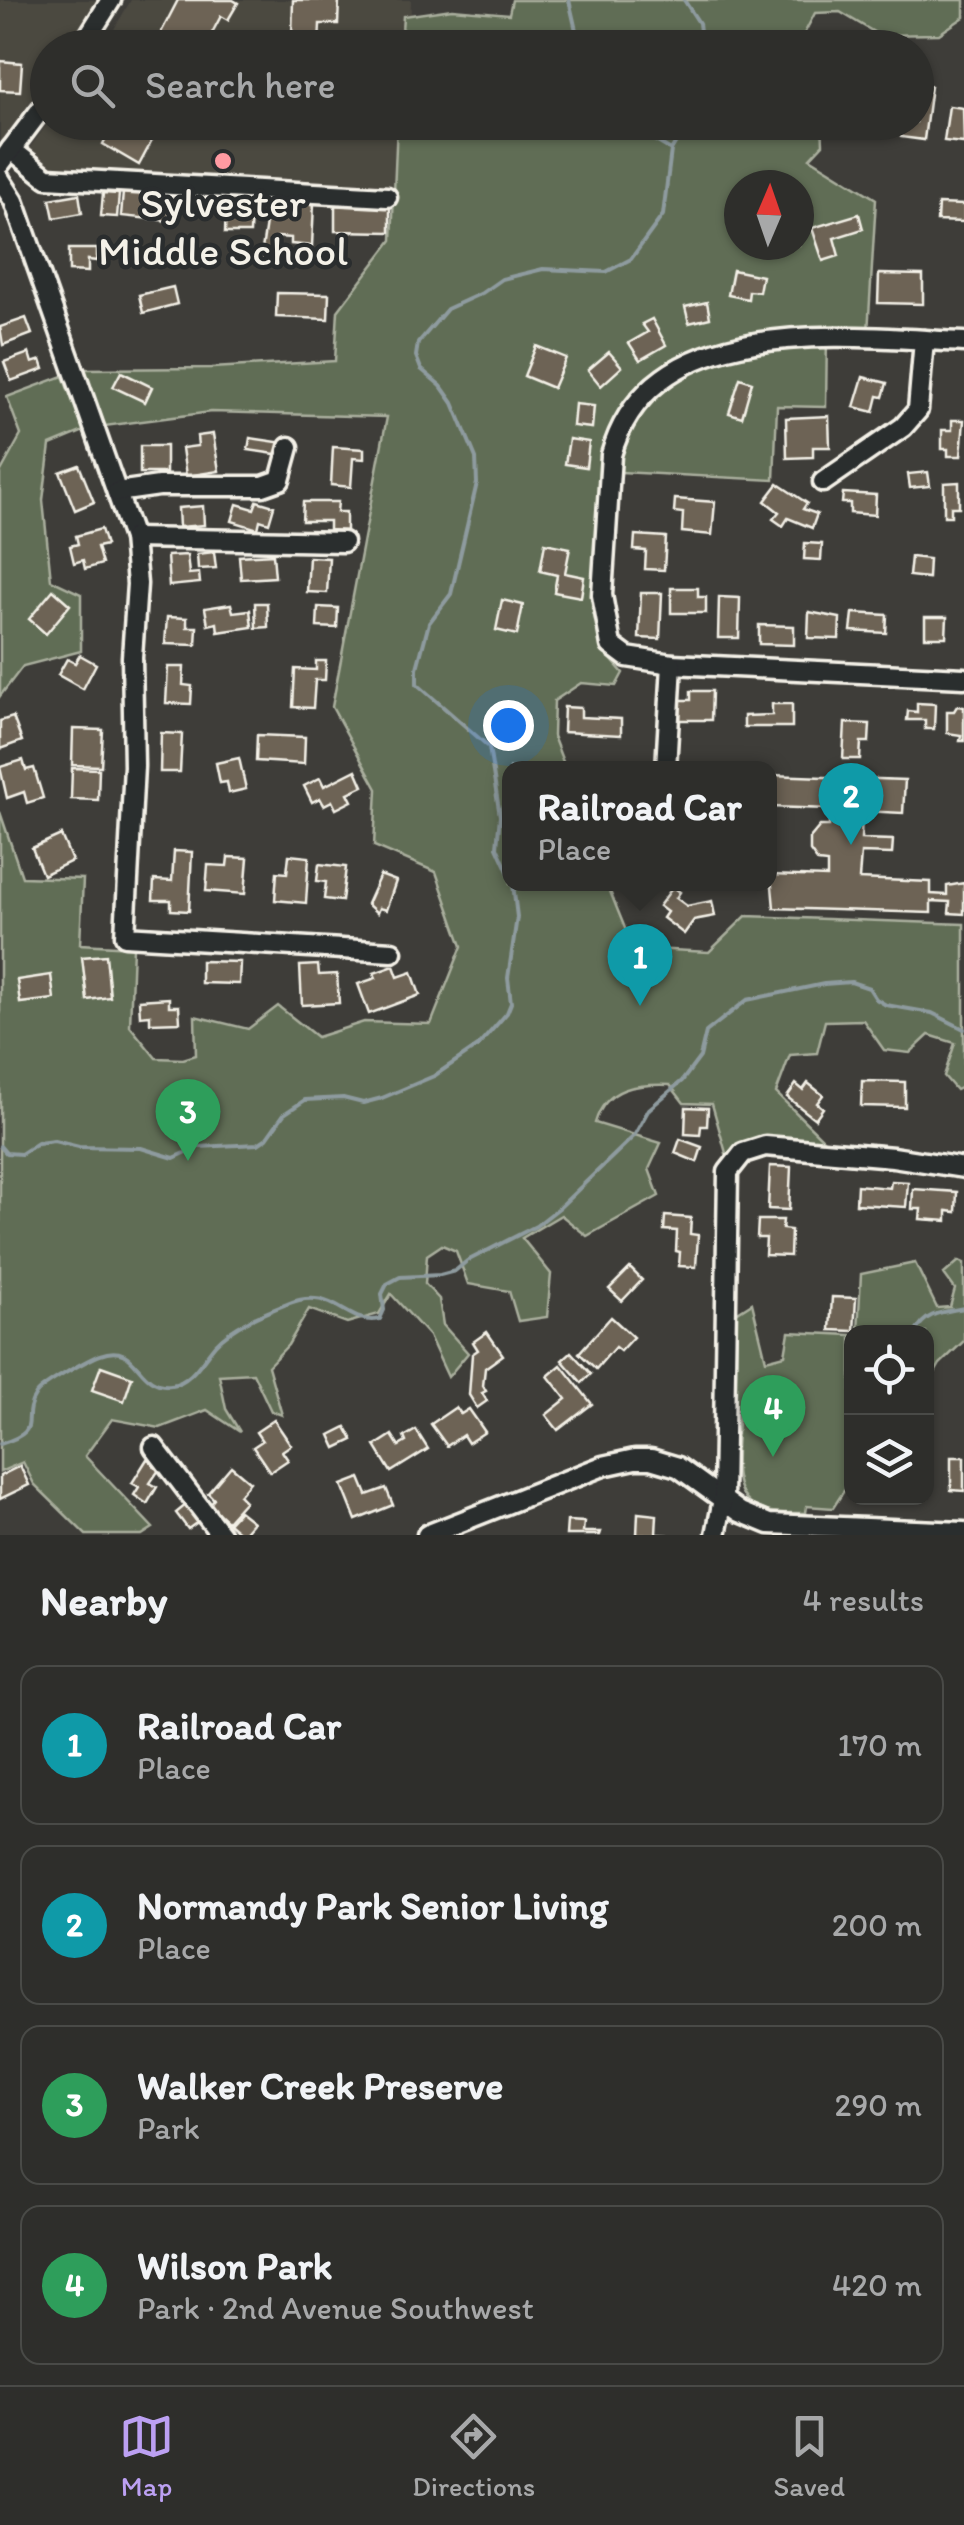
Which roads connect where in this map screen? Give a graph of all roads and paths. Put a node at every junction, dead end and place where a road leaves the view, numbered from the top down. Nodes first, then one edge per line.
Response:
1 (111, 0) edge
2 (92, 30) edge
3 (30, 124) edge
4 (6, 157) edge
5 (0, 179) edge
6 (387, 197) dead end
7 (924, 340) junction
8 (964, 342) edge
9 (289, 447) dead end
10 (823, 482) dead end
11 (117, 492) junction
12 (133, 538) junction
13 (343, 542) dead end
14 (672, 664) junction
15 (964, 678) edge
16 (666, 761) edge
17 (392, 952) dead end
18 (964, 1168) edge
19 (154, 1447) dead end
20 (723, 1499) junction
21 (964, 1532) edge
22 (221, 1535) edge
23 (427, 1535) edge
24 (716, 1535) edge

1 - 2 street
3 - 4 street
4 - 6 street
5 - 11 street
7 - 8 street
7 - 10 street
7 - 14 street
9 - 11 street
11 - 12 street
12 - 13 street
12 - 17 street
14 - 15 street
14 - 16 street
18 - 20 street
19 - 22 street
20 - 21 street
20 - 23 street
20 - 24 street

